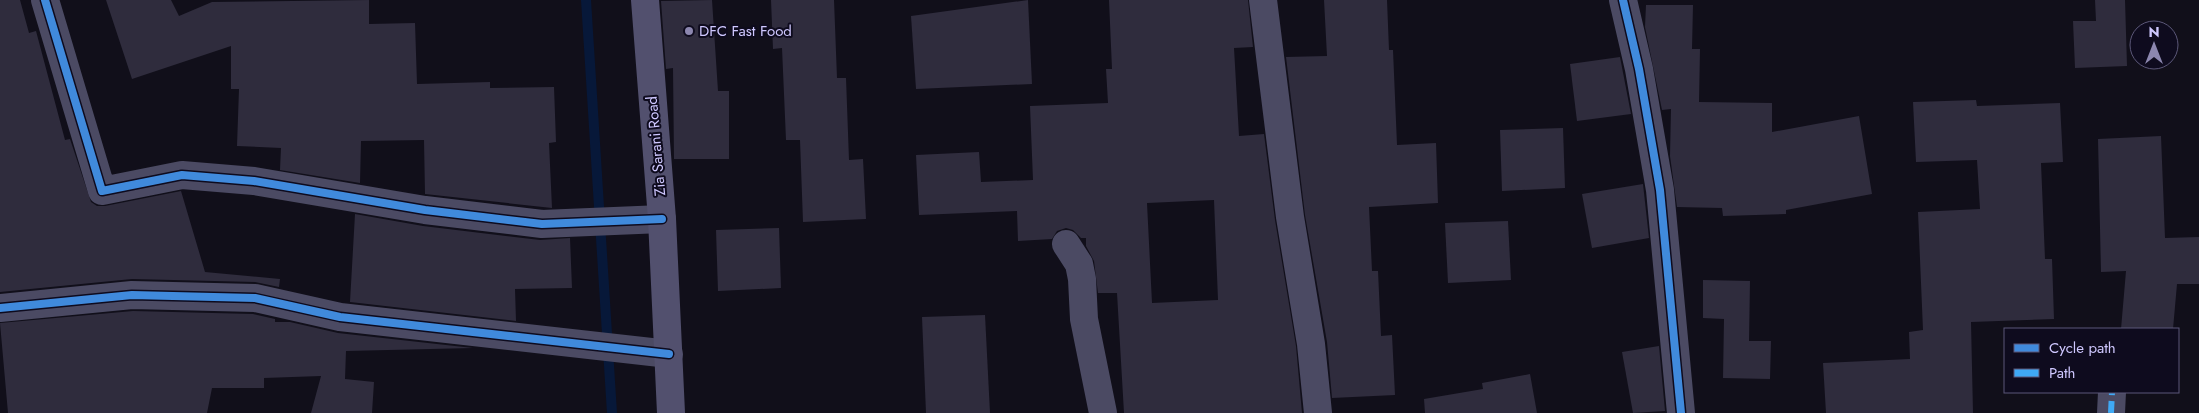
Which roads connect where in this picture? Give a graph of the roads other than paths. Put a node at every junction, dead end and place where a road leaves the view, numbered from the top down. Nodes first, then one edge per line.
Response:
1 (45, 0) edge
2 (645, 0) edge
3 (1263, 0) edge
4 (1623, 0) edge
5 (662, 219) junction
6 (1066, 244) dead end
7 (0, 308) edge
8 (669, 354) junction
9 (2112, 393) edge
10 (671, 413) edge
11 (1103, 413) edge
12 (1318, 413) edge
13 (1681, 413) edge
14 (2111, 413) edge

1 - 5 street
2 - 5 main road, Zia Sarani Road
3 - 12 street
4 - 13 street
5 - 8 main road, Zia Sarani Road
6 - 11 street
7 - 8 street
8 - 10 main road, Zia Sarani Road
9 - 14 street

